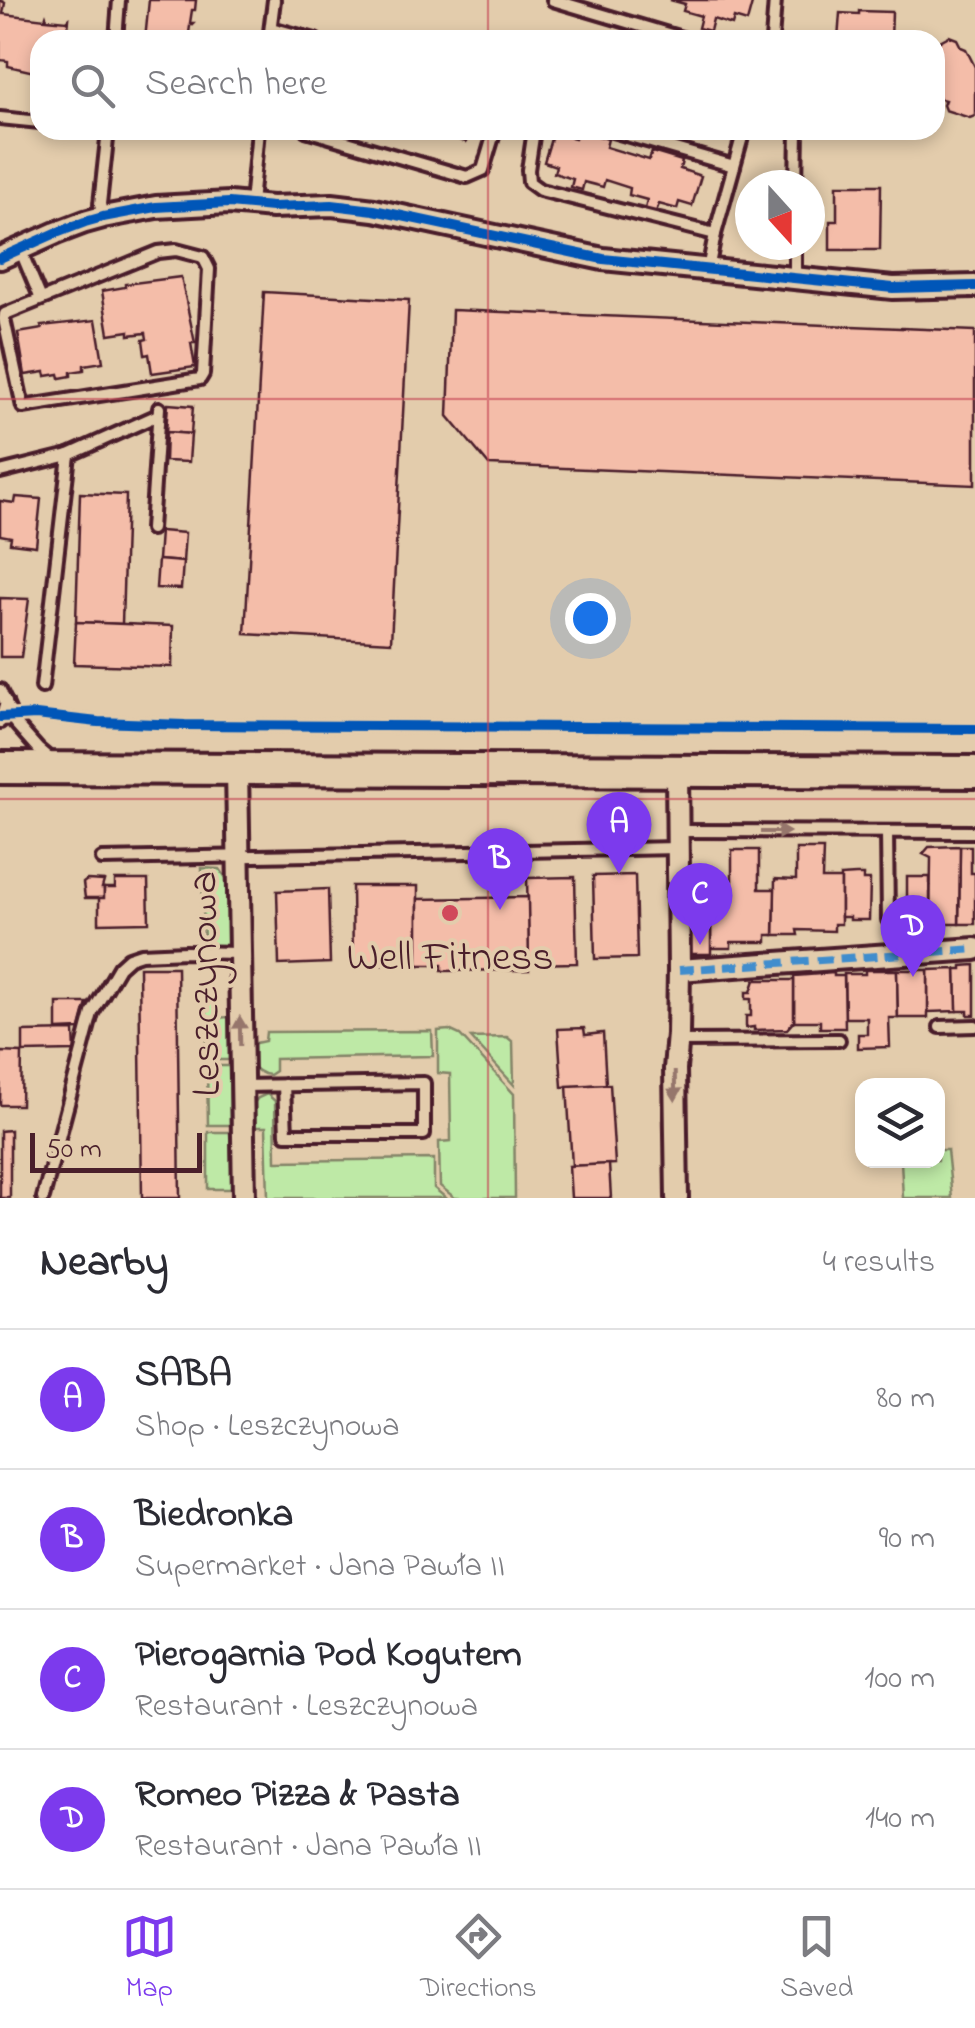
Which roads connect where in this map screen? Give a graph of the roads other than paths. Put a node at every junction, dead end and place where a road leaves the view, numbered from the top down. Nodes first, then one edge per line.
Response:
1 (119, 0) edge
2 (274, 0) edge
3 (553, 0) edge
4 (775, 0) edge
5 (117, 30) edge
6 (270, 30) edge
7 (654, 30) edge
8 (773, 30) edge
9 (0, 118) edge
10 (30, 121) edge
11 (107, 140) edge
12 (257, 140) edge
13 (340, 140) edge
14 (493, 140) edge
15 (532, 140) edge
16 (644, 140) edge
17 (741, 140) edge
18 (797, 140) edge
19 (734, 166) junction
20 (796, 170) edge
21 (251, 204) junction
22 (103, 216) junction
23 (715, 234) junction
24 (20, 248) junction
25 (0, 258) edge
26 (796, 260) edge
27 (708, 271) junction
28 (795, 278) junction
29 (975, 286) edge
30 (41, 299) junction
31 (70, 455) junction
32 (0, 472) edge
33 (151, 529) dead end
34 (42, 686) dead end
35 (0, 690) edge
36 (7, 701) junction
37 (0, 722) edge
38 (0, 768) edge
39 (61, 768) junction
40 (237, 768) junction
41 (676, 771) junction
42 (975, 772) edge
43 (887, 832) junction
44 (975, 832) edge
45 (678, 840) junction
46 (237, 857) junction
47 (102, 859) dead end
48 (888, 920) dead end
49 (975, 949) edge
50 (239, 953) junction
51 (679, 970) junction
52 (975, 1026) edge
53 (940, 1027) dead end
54 (838, 1040) dead end
55 (677, 1041) junction
56 (284, 1085) junction
57 (241, 1086) junction
58 (44, 1198) edge
59 (244, 1198) edge
60 (677, 1198) edge

1 - 5 lane
2 - 6 lane
3 - 7 lane
4 - 8 lane
9 - 10 lane
11 - 22 lane
12 - 21 lane
13 - 14 lane
15 - 23 lane
16 - 19 lane
17 - 19 lane
18 - 20 lane
19 - 23 lane
21 - 22 street
21 - 27 street
22 - 24 street
23 - 27 lane
24 - 25 street
24 - 30 lane
26 - 28 lane
27 - 28 street
28 - 29 street
30 - 30 lane
31 - 32 lane
31 - 33 lane
31 - 34 lane
35 - 36 lane
36 - 37 lane
36 - 39 lane
38 - 39 street
39 - 40 street
40 - 41 street
40 - 46 street, Leszczynowa
41 - 42 street
41 - 45 street
43 - 44 lane
45 -> 43 lane
43 - 48 lane
45 - 46 lane
45 - 51 street
46 - 47 lane
46 - 50 street, Leszczynowa
49 - 51 street
57 -> 50 street, Leszczynowa
50 - 58 lane
51 - 55 street
52 - 53 lane
54 - 55 lane
55 -> 60 street
56 - 56 lane
56 - 57 lane
57 - 59 street, Leszczynowa

